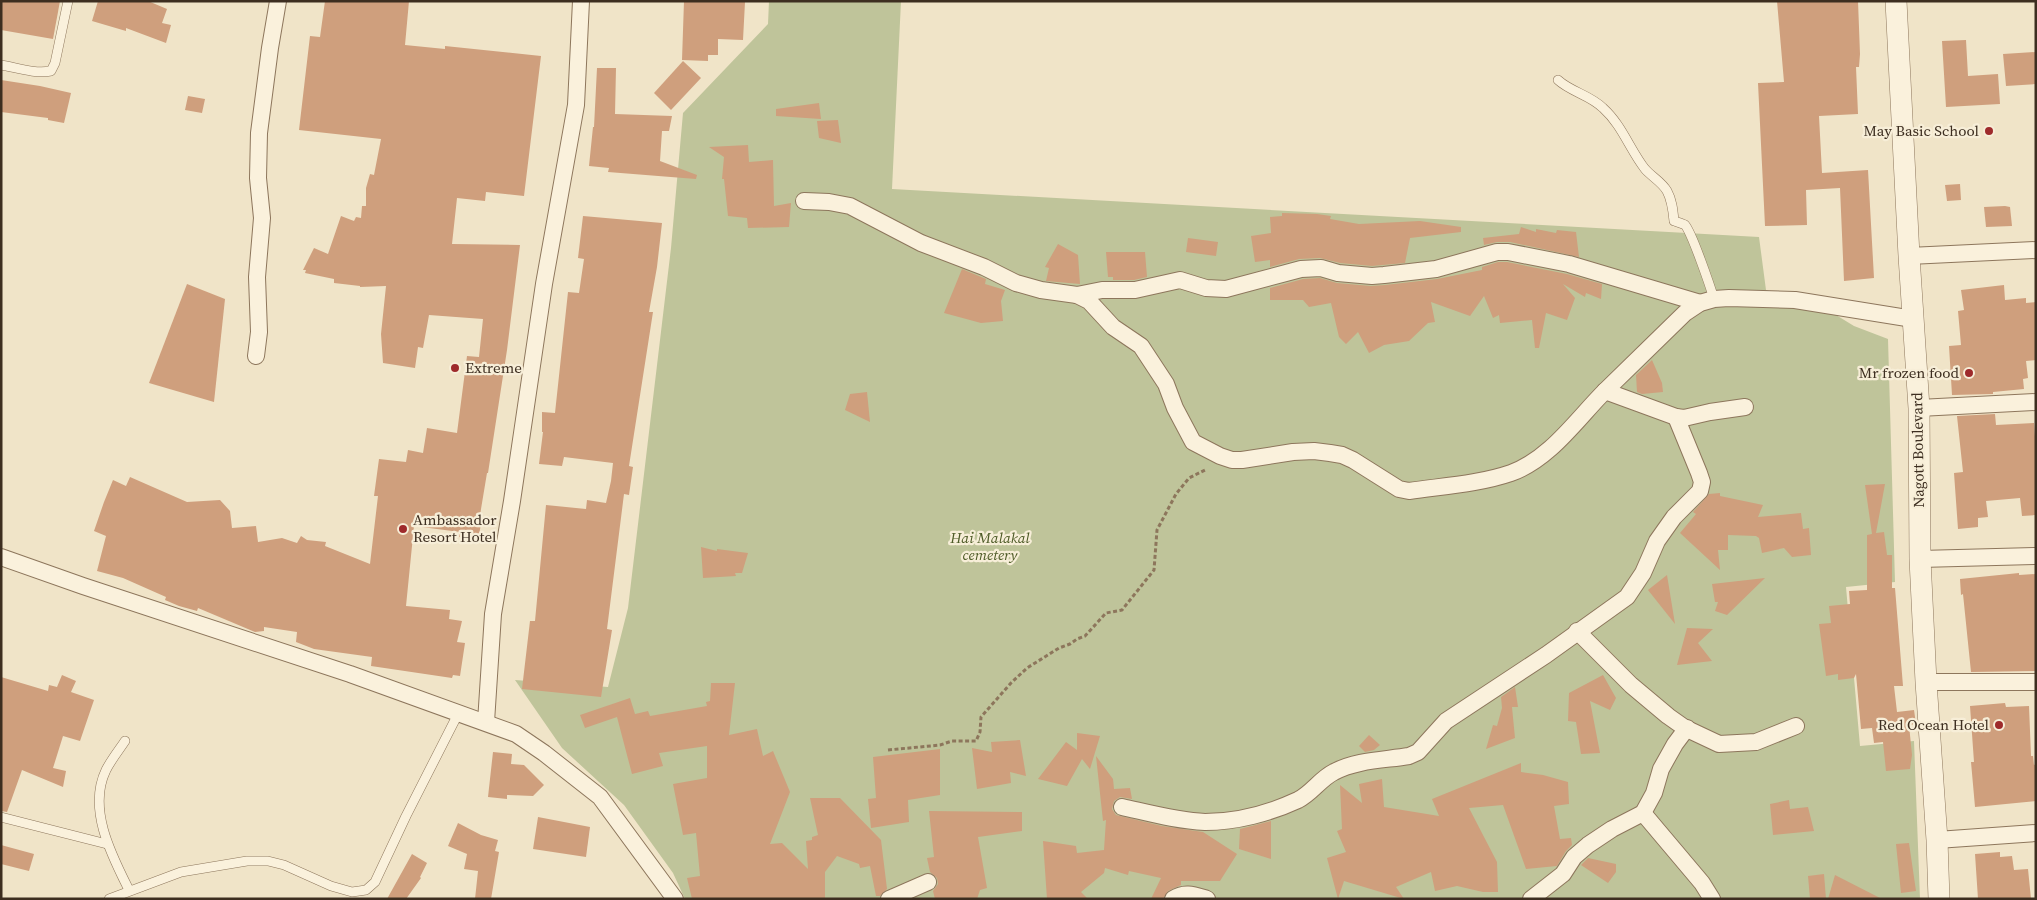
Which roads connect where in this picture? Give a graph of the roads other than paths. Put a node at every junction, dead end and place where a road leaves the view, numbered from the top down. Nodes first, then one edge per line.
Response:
1 (68, 1) edge
2 (278, 1) edge
3 (581, 1) edge
4 (1896, 1) edge
5 (1, 65) edge
6 (1558, 80) dead end
7 (804, 201) dead end
8 (2036, 250) edge
9 (1909, 256) junction
10 (1077, 295) junction
11 (1707, 301) junction
12 (1913, 319) junction
13 (256, 356) dead end
14 (1605, 391) junction
15 (2036, 402) edge
16 (1745, 407) dead end
17 (1919, 408) junction
18 (1676, 418) junction
19 (2036, 556) edge
20 (1, 557) edge
21 (1920, 559) junction
22 (1577, 631) junction
23 (1926, 682) junction
24 (2036, 682) edge
25 (459, 712) junction
26 (486, 722) junction
27 (1796, 726) dead end
28 (1687, 728) junction
29 (125, 741) dead end
30 (1122, 807) dead end
31 (1643, 813) junction
32 (1, 817) edge
33 (2036, 833) edge
34 (1937, 840) junction
35 (107, 844) junction
36 (928, 882) dead end
37 (129, 890) junction
38 (109, 899) edge
39 (675, 899) edge
40 (889, 899) edge
41 (1173, 899) edge
42 (1208, 899) edge
43 (1531, 899) edge
44 (1712, 899) edge
45 (1938, 899) edge

1 - 5 lane
2 - 13 street
3 - 26 street
4 - 9 street, Nagott Boulevard
6 - 11 lane
7 - 10 street
8 - 9 street
9 - 12 street, Nagott Boulevard
10 - 11 street
10 - 14 street
11 - 12 street
11 - 14 street
12 - 17 street, Nagott Boulevard
14 - 18 street
15 - 17 street
16 - 18 street
17 - 21 street, Nagott Boulevard
18 - 22 street
19 - 21 street
20 - 25 street
21 - 23 street, Nagott Boulevard
22 - 28 street
22 - 30 street
23 - 24 street
23 - 34 street, Nagott Boulevard
25 - 26 street
25 - 37 lane
26 - 39 street
27 - 28 street
28 - 31 street
29 - 35 lane
31 - 43 street
31 - 44 street
32 - 35 lane
33 - 34 street
34 - 45 street, Nagott Boulevard
35 - 37 lane
36 - 40 street
37 - 38 lane
41 - 42 street

